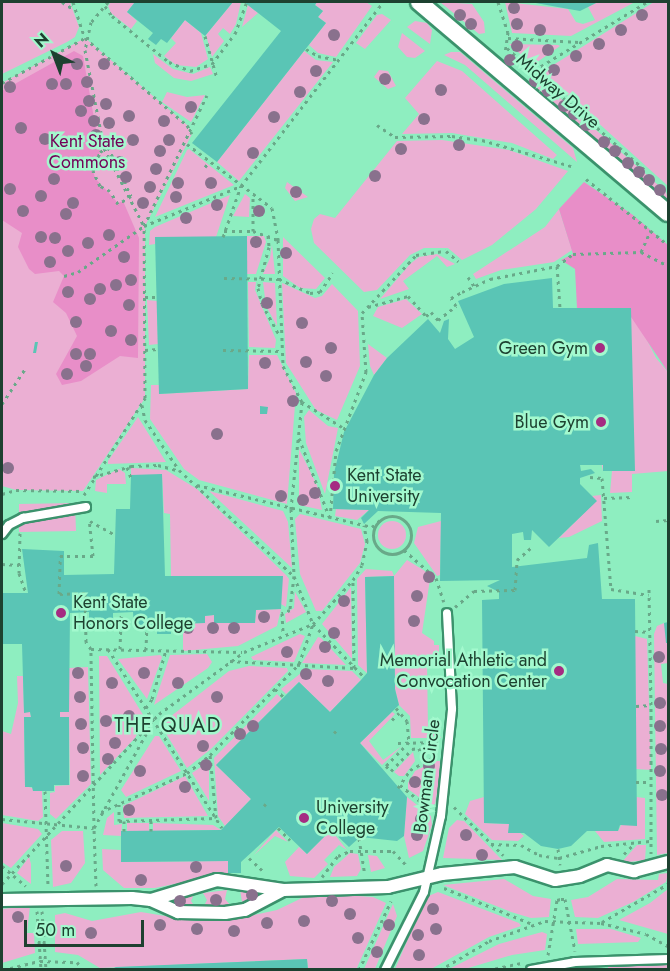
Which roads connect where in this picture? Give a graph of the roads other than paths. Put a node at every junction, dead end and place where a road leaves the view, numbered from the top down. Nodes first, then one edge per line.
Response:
1 (419, 2) edge
2 (669, 213) edge
3 (86, 507) road end
4 (2, 534) edge
5 (447, 613) road end
6 (669, 862) edge
7 (423, 878) junction
8 (283, 890) junction
9 (2, 900) edge
10 (151, 900) junction
11 (669, 959) edge
12 (385, 969) edge
13 (531, 969) edge

1 - 2 street, Midway Drive
3 - 4 lane
5 - 7 lane, Bowman Circle
6 - 7 street
7 - 8 street
7 - 12 lane, Bowman Circle
8 - 10 street
8 - 10 street
9 - 10 street
11 - 13 lane

